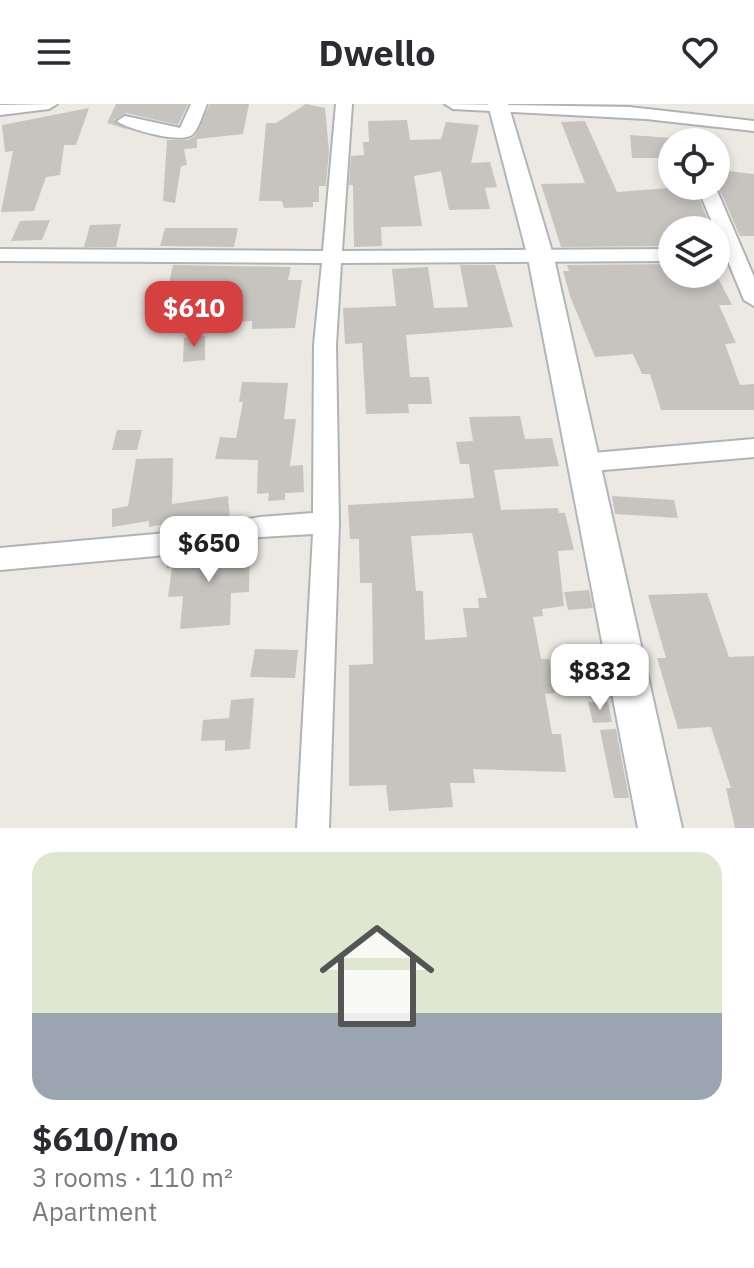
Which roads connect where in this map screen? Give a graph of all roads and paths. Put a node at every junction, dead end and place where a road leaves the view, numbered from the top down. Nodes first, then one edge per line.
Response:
1 (49, 104) edge
2 (199, 104) edge
3 (344, 104) edge
4 (453, 104) edge
5 (600, 104) edge
6 (498, 105) edge
7 (0, 110) edge
8 (642, 115) junction
9 (125, 121) dead end
10 (754, 126) edge
11 (0, 255) edge
12 (658, 255) edge
13 (334, 256) junction
14 (541, 258) junction
15 (730, 260) edge
16 (754, 300) edge
17 (754, 448) edge
18 (581, 463) junction
19 (326, 523) junction
20 (0, 559) edge
21 (313, 828) edge
22 (660, 828) edge

1 - 7 street
2 - 9 street
3 - 13 street
4 - 6 street
5 - 8 street
6 - 8 street
6 - 14 street
8 - 10 street
11 - 13 street
12 - 14 street
13 - 14 street
13 - 19 street
14 - 18 street
15 - 16 street
17 - 18 street
18 - 22 street
19 - 20 street
19 - 21 street

